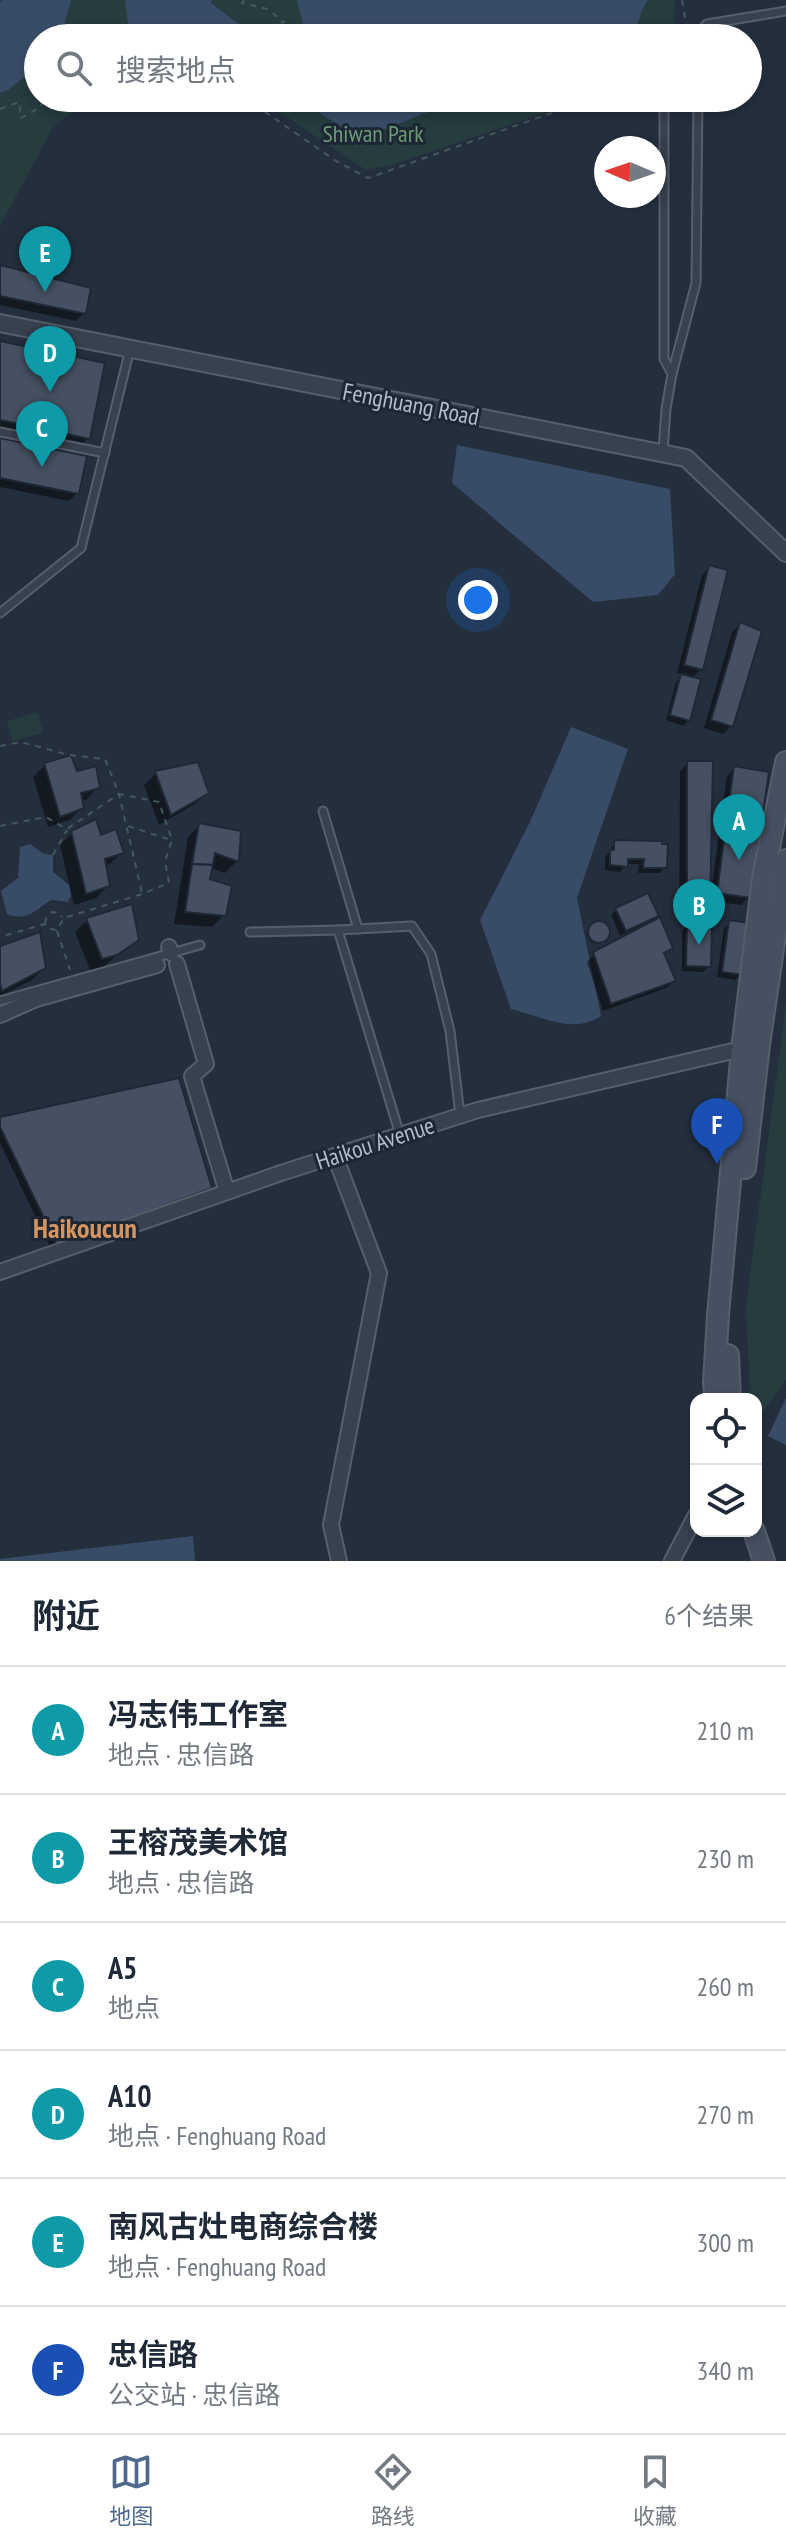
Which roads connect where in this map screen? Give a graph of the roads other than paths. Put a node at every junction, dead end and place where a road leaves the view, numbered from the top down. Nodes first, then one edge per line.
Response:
1 (786, 11) edge
2 (707, 24) edge
3 (664, 112) edge
4 (698, 112) edge
5 (0, 323) edge
6 (130, 349) junction
7 (672, 374) junction
8 (0, 432) edge
9 (105, 453) junction
10 (663, 454) junction
11 (786, 553) edge
12 (0, 603) edge
13 (14, 604) junction
14 (0, 613) edge
15 (786, 762) edge
16 (323, 811) dead end
17 (786, 860) edge
18 (358, 929) junction
19 (338, 930) junction
20 (250, 932) dead end
21 (200, 945) dead end
22 (172, 955) junction
23 (157, 965) dead end
24 (0, 1001) edge
25 (0, 1015) edge
26 (750, 1047) junction
27 (460, 1116) junction
28 (400, 1135) junction
29 (335, 1156) junction
30 (227, 1192) junction
31 (0, 1272) edge
32 (715, 1393) edge
33 (729, 1393) edge
34 (690, 1526) edge
35 (745, 1537) edge
36 (756, 1537) edge
37 (339, 1561) edge
38 (672, 1561) edge
39 (753, 1561) edge
40 (764, 1561) edge

1 - 2 lane
3 - 7 lane
4 - 7 lane
5 - 6 street, Fenghuang Road
6 - 9 lane
6 - 10 street, Fenghuang Road
7 - 10 lane
8 - 9 lane
9 - 13 lane
10 - 11 street, Fenghuang Road
12 - 13 lane
13 - 14 lane
15 - 26 main road
16 - 18 lane
17 - 26 main road
18 - 19 lane
18 - 27 lane
19 - 20 lane
19 - 28 lane
21 - 22 lane
22 - 24 lane
22 - 30 street
23 - 25 street
26 - 27 street, Haikou Avenue
26 - 32 main road
26 - 33 main road
27 - 28 street, Haikou Avenue
28 - 29 street, Haikou Avenue
29 - 30 street, Haikou Avenue
29 - 37 street
30 - 31 street, Haikou Avenue
34 - 38 street
35 - 39 main road
36 - 40 main road

